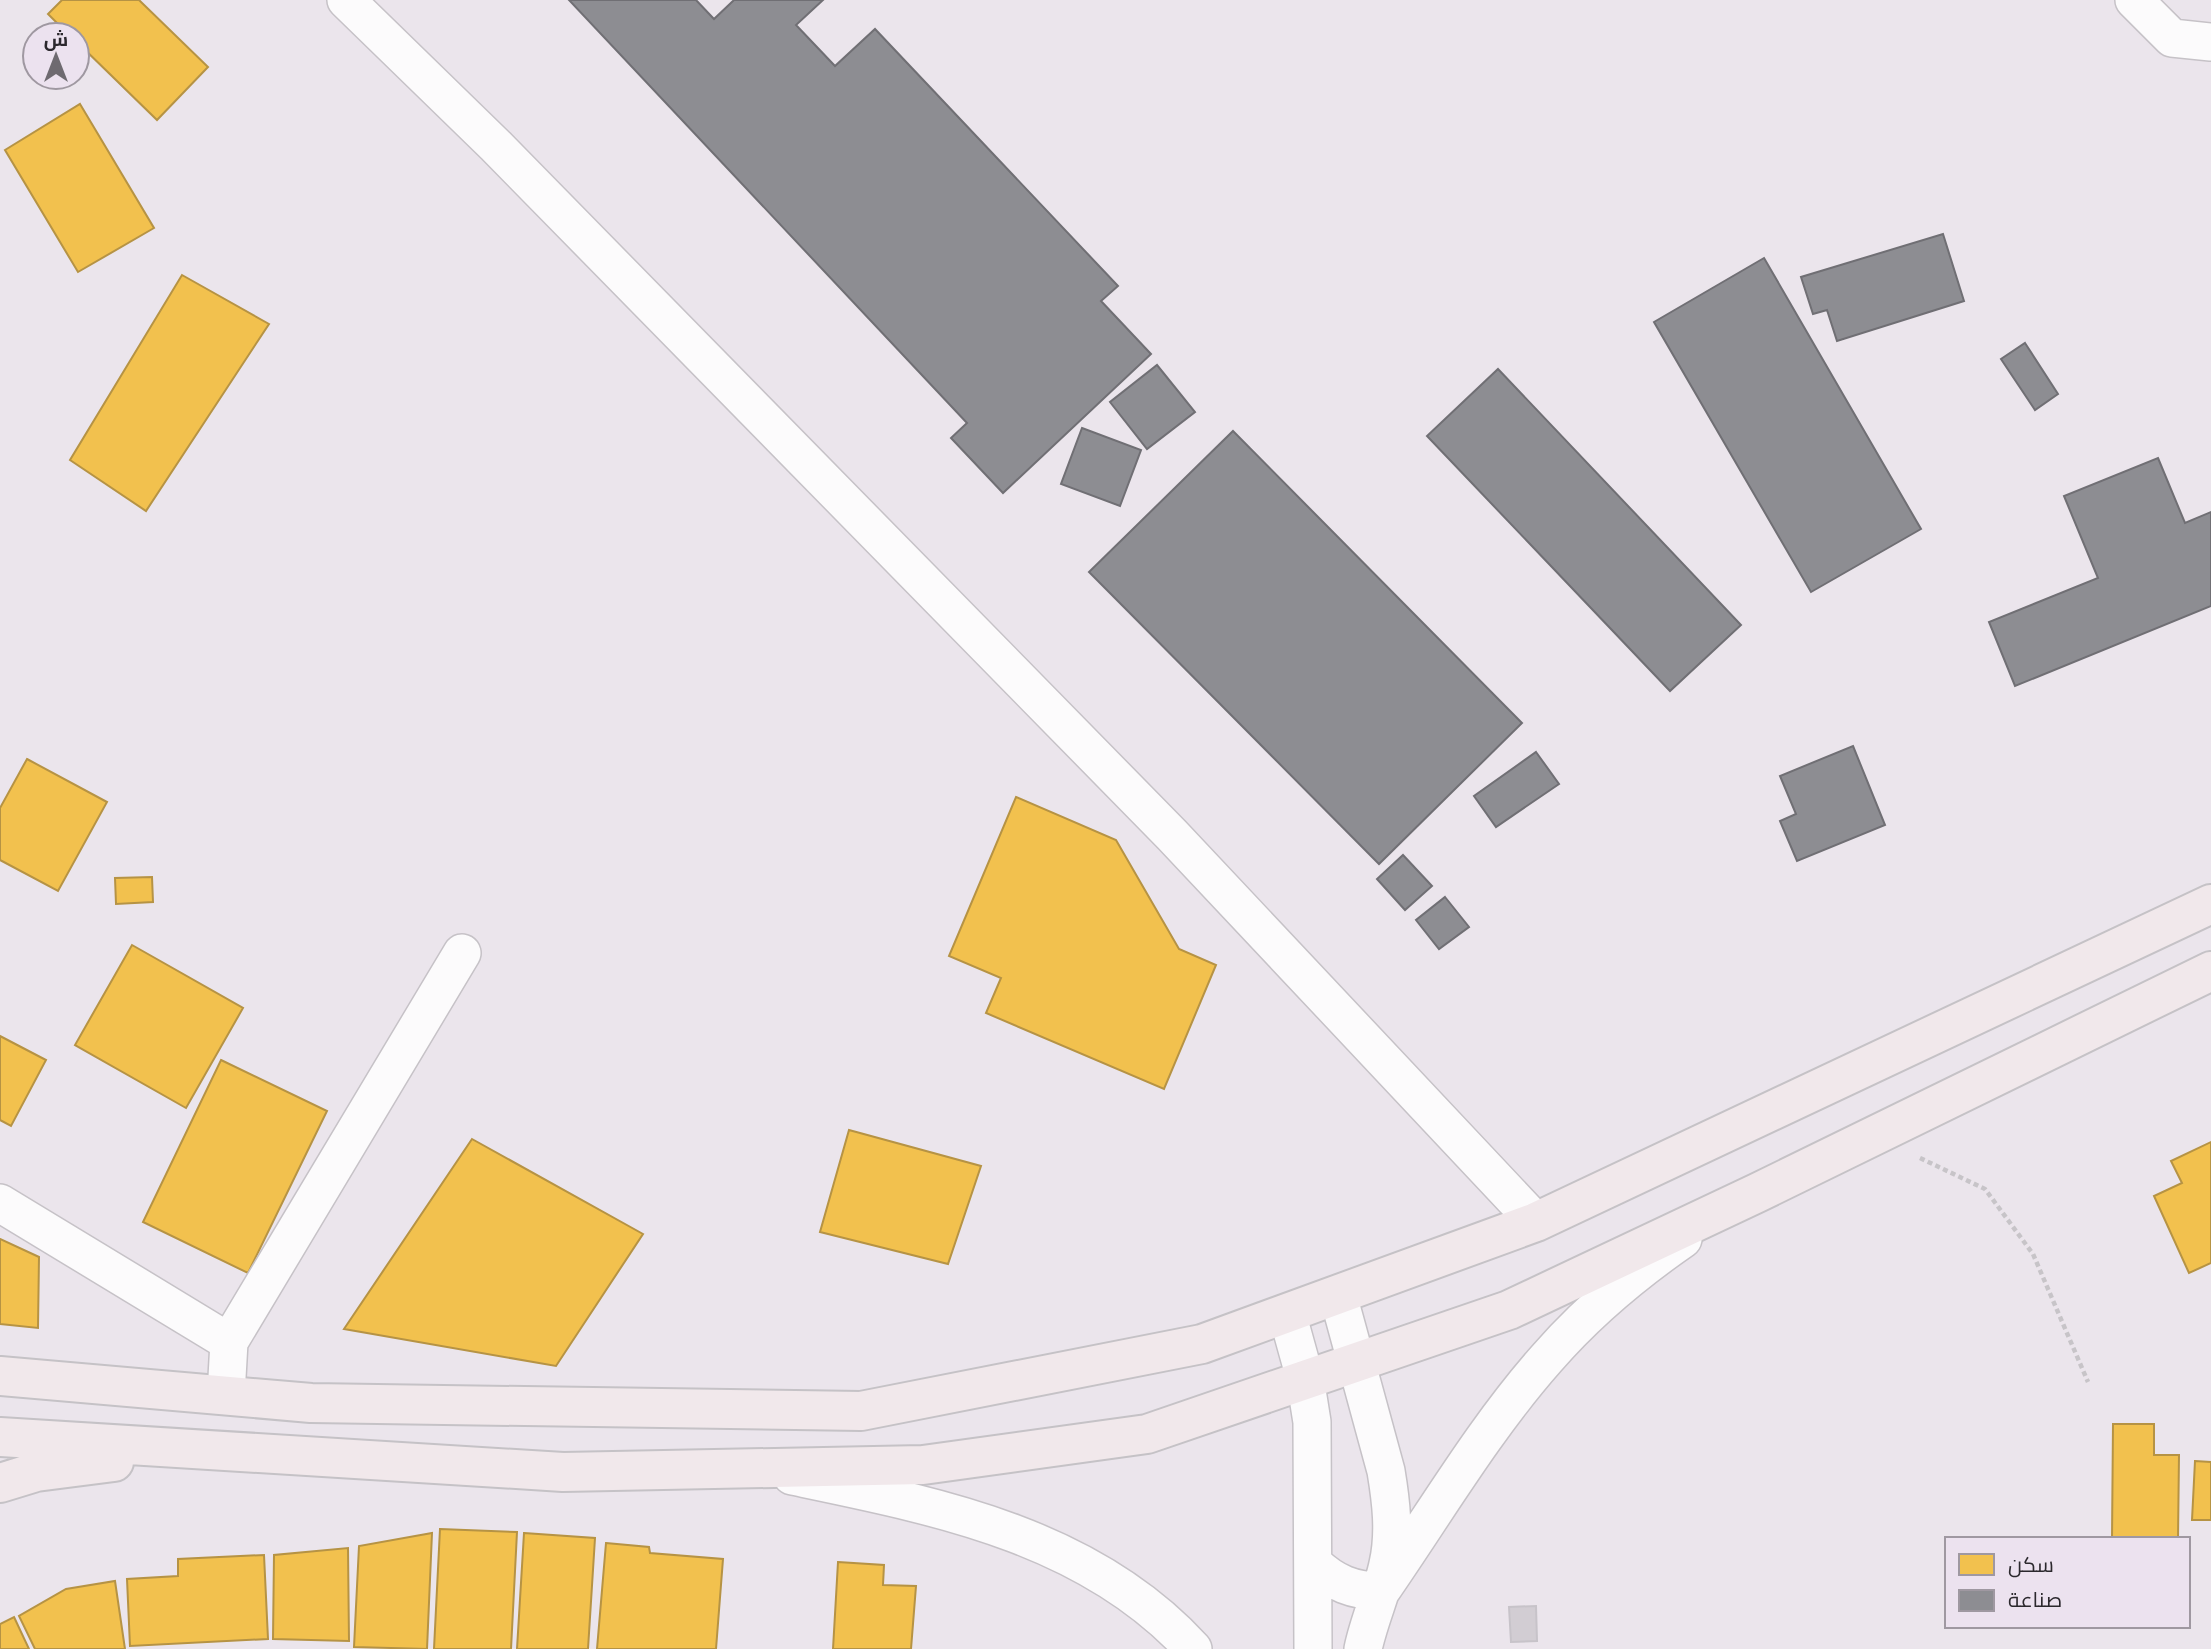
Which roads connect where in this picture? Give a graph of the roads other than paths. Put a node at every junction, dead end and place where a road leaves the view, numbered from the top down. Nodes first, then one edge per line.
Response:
1 (346, 0) edge
2 (2134, 0) edge
3 (2211, 42) edge
4 (2211, 904) edge
5 (462, 953) dead end
6 (2211, 971) edge
7 (1757, 1193) junction
8 (0, 1203) edge
9 (1536, 1222) junction
10 (1338, 1295) junction
11 (1287, 1313) junction
12 (229, 1342) junction
13 (1356, 1361) junction
14 (0, 1377) edge
15 (1305, 1378) junction
16 (226, 1395) junction
17 (0, 1437) edge
18 (218, 1451) junction
19 (754, 1468) junction
20 (0, 1483) edge
21 (1314, 1564) junction
22 (1381, 1591) junction
23 (1193, 1649) edge
24 (1313, 1649) edge
25 (1363, 1649) edge

1 - 9 street
2 - 3 street
4 - 9 main road
5 - 12 street
6 - 7 main road
7 - 13 main road
7 - 22 street
8 - 12 street
9 - 10 main road
10 - 11 main road
10 - 13 street
11 - 15 street
11 - 16 main road
12 - 16 street
13 - 15 main road
13 - 22 street
14 - 16 main road
15 - 19 main road
15 - 21 street
17 - 18 main road
18 - 19 main road
18 - 20 main road
19 - 23 street
21 - 22 street
21 - 24 street
22 - 25 street

